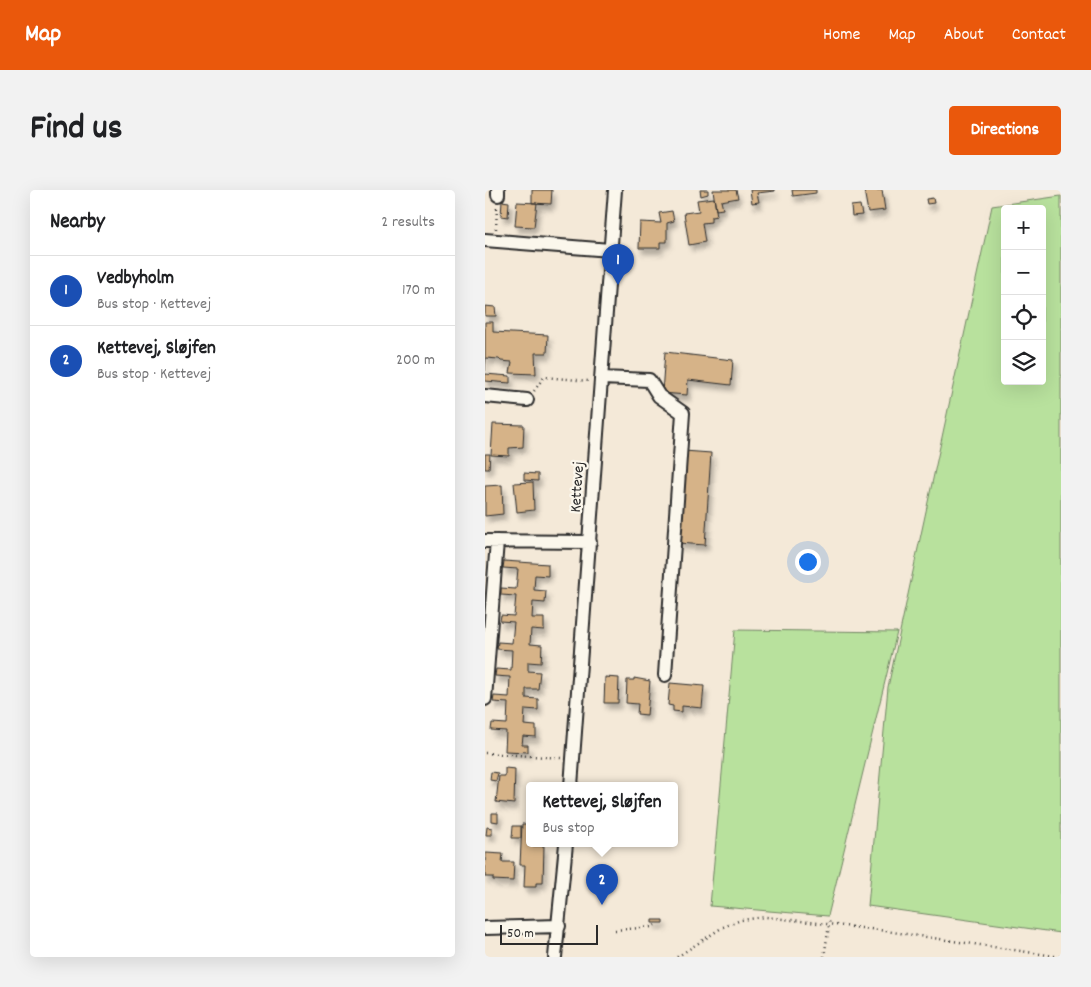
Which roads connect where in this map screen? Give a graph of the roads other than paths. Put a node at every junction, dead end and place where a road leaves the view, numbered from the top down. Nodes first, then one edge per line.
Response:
1 (615, 190) edge
2 (489, 241) edge
3 (611, 250) junction
4 (601, 380) junction
5 (485, 396) edge
6 (527, 400) road end
7 (491, 541) edge
8 (590, 542) junction
9 (488, 619) edge
10 (665, 675) dead end
11 (485, 699) edge
12 (571, 782) edge
13 (566, 847) edge
14 (559, 926) junction
15 (485, 928) edge
16 (555, 957) edge

1 - 3 street, Kettevej
2 - 3 street
3 - 4 street, Kettevej
4 - 8 street, Kettevej
4 - 10 street
5 - 6 street
7 - 8 street
7 - 9 street
8 - 12 street, Kettevej
9 - 11 street
13 - 14 street
14 - 15 street
14 - 16 street

